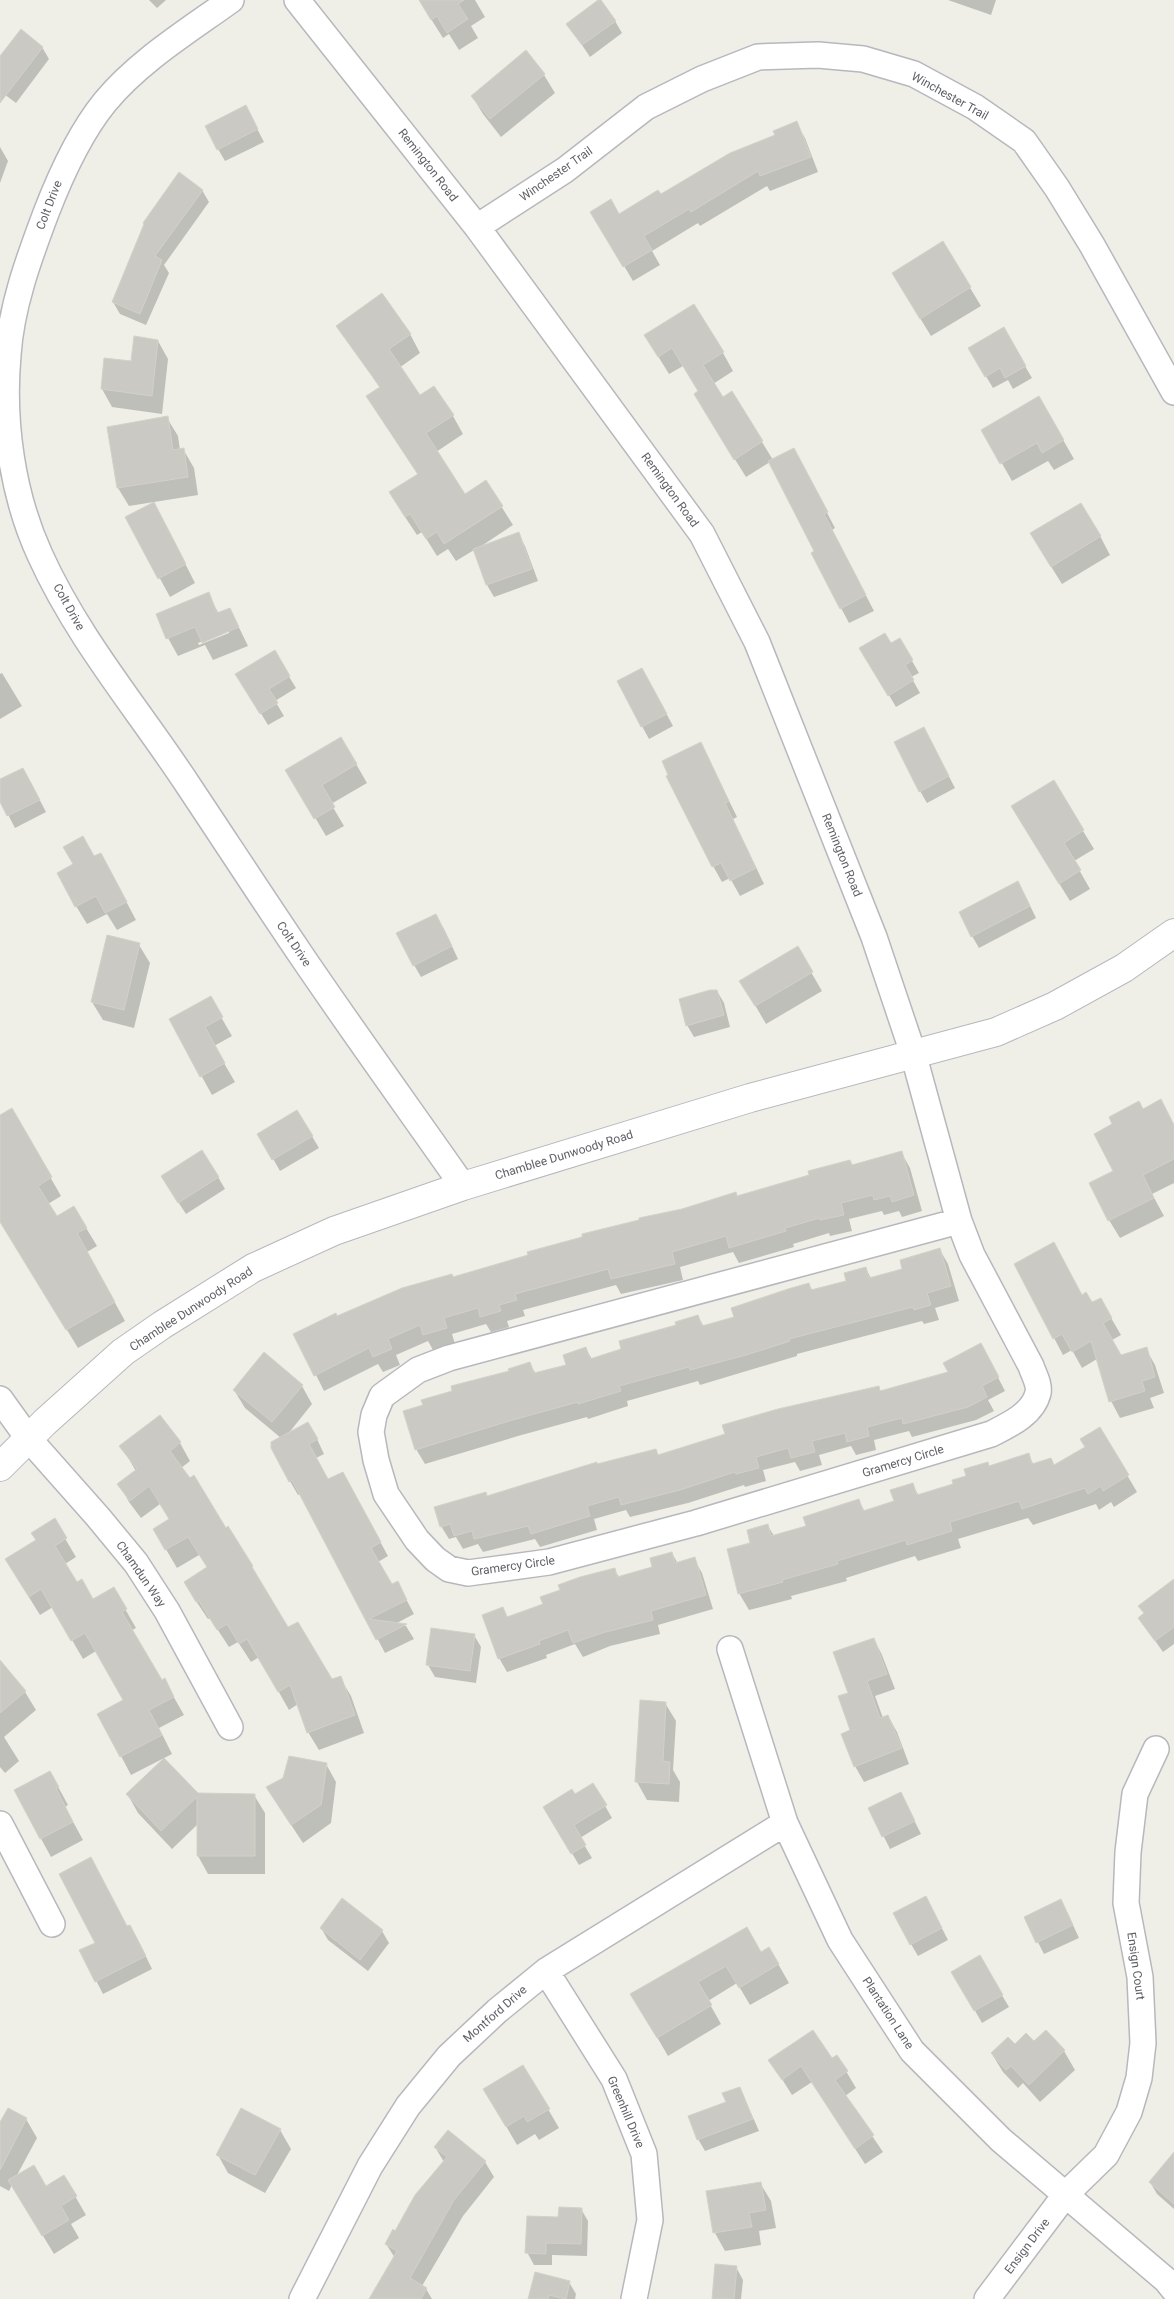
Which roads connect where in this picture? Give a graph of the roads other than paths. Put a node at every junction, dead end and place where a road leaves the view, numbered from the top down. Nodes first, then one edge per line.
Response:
1 (231, 0) edge
2 (297, 0) edge
3 (477, 227) junction
4 (1174, 392) edge
5 (1174, 933) edge
6 (913, 1053) junction
7 (463, 1186) junction
8 (959, 1221) junction
9 (0, 1399) edge
10 (28, 1438) junction
11 (0, 1466) edge
12 (730, 1649) dead end
13 (230, 1728) dead end
14 (1156, 1749) dead end
15 (785, 1823) junction
16 (0, 1824) edge
17 (52, 1924) dead end
18 (546, 1971) junction
19 (1066, 2194) junction
20 (1174, 2290) edge
21 (302, 2299) edge
22 (634, 2299) edge
23 (987, 2299) edge

1 - 7 street, Colt Drive
2 - 3 street, Remington Road
3 - 4 street, Winchester Trail
3 - 6 street, Remington Road
5 - 6 street, Chamblee Dunwoody Road
6 - 7 street, Chamblee Dunwoody Road
6 - 8 street, Gramercy Circle
7 - 10 street, Chamblee Dunwoody Road
8 - 8 street, Gramercy Circle
9 - 10 street, Chamdun Way
10 - 11 street, Chamblee Dunwoody Road
10 - 13 street, Chamdun Way
12 - 15 street, Plantation Lane
14 - 19 street, Ensign Court
15 - 18 street, Montford Drive
15 - 19 street, Plantation Lane
16 - 17 street
18 - 21 street, Montford Drive
18 - 22 street, Greenhill Drive
19 - 20 street, Plantation Lane
19 - 23 street, Ensign Drive

